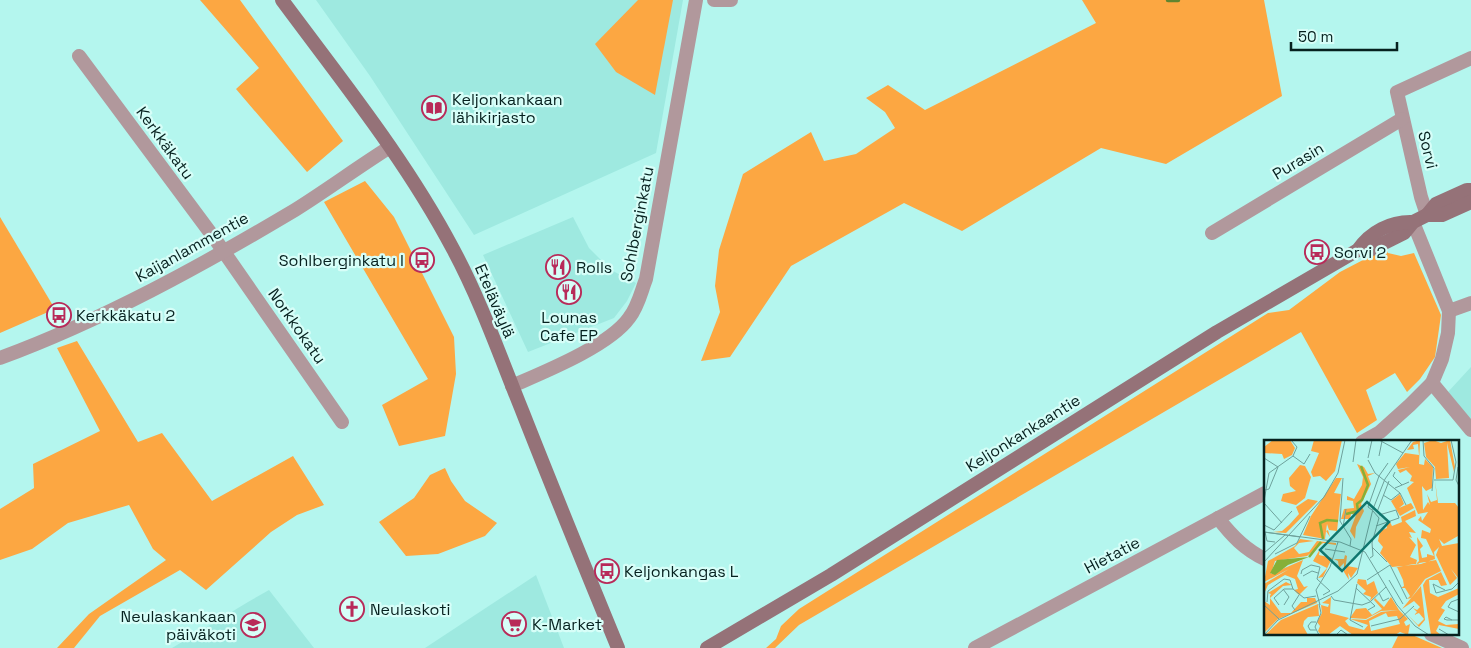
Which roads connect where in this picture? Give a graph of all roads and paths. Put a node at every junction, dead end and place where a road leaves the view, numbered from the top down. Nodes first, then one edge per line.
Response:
1 (282, 0) edge
2 (696, 0) edge
3 (714, 0) edge
4 (731, 0) edge
5 (79, 56) dead end
6 (1471, 58) edge
7 (1402, 119) junction
8 (390, 147) junction
9 (1471, 190) edge
10 (1471, 202) edge
11 (1427, 215) junction
12 (1413, 222) junction
13 (1212, 233) dead end
14 (223, 251) junction
15 (1471, 303) edge
16 (1449, 311) junction
17 (0, 358) edge
18 (1432, 383) junction
19 (512, 386) junction
20 (342, 422) dead end
21 (1471, 430) edge
22 (1366, 440) edge
23 (1264, 494) edge
24 (1218, 518) junction
25 (1264, 559) edge
26 (1435, 636) edge
27 (618, 648) edge
28 (707, 648) edge
29 (976, 648) edge
30 (1462, 648) edge

1 - 8 main road, Eteläväylä
2 - 19 street, Sohlberginkatu
3 - 4 street
5 - 14 street, Kerkkäkatu
6 - 7 street, Sorvi
7 - 11 street, Sorvi
7 - 13 street, Purasin
8 - 14 street, Kaijanlammentie
8 - 19 main road, Eteläväylä
9 - 11 main road, Keljonkankaantie
10 - 11 main road, Keljonkankaantie
11 - 12 main road, Keljonkankaantie
12 - 16 street
12 - 28 main road, Keljonkankaantie
14 - 17 street, Kaijanlammentie
14 - 20 street, Norkkokatu
15 - 16 street
16 - 18 street
18 - 21 street
18 - 22 street
19 - 27 main road, Eteläväylä
23 - 24 street, Hietatie
24 - 25 street
24 - 29 street, Hietatie
26 - 30 street

